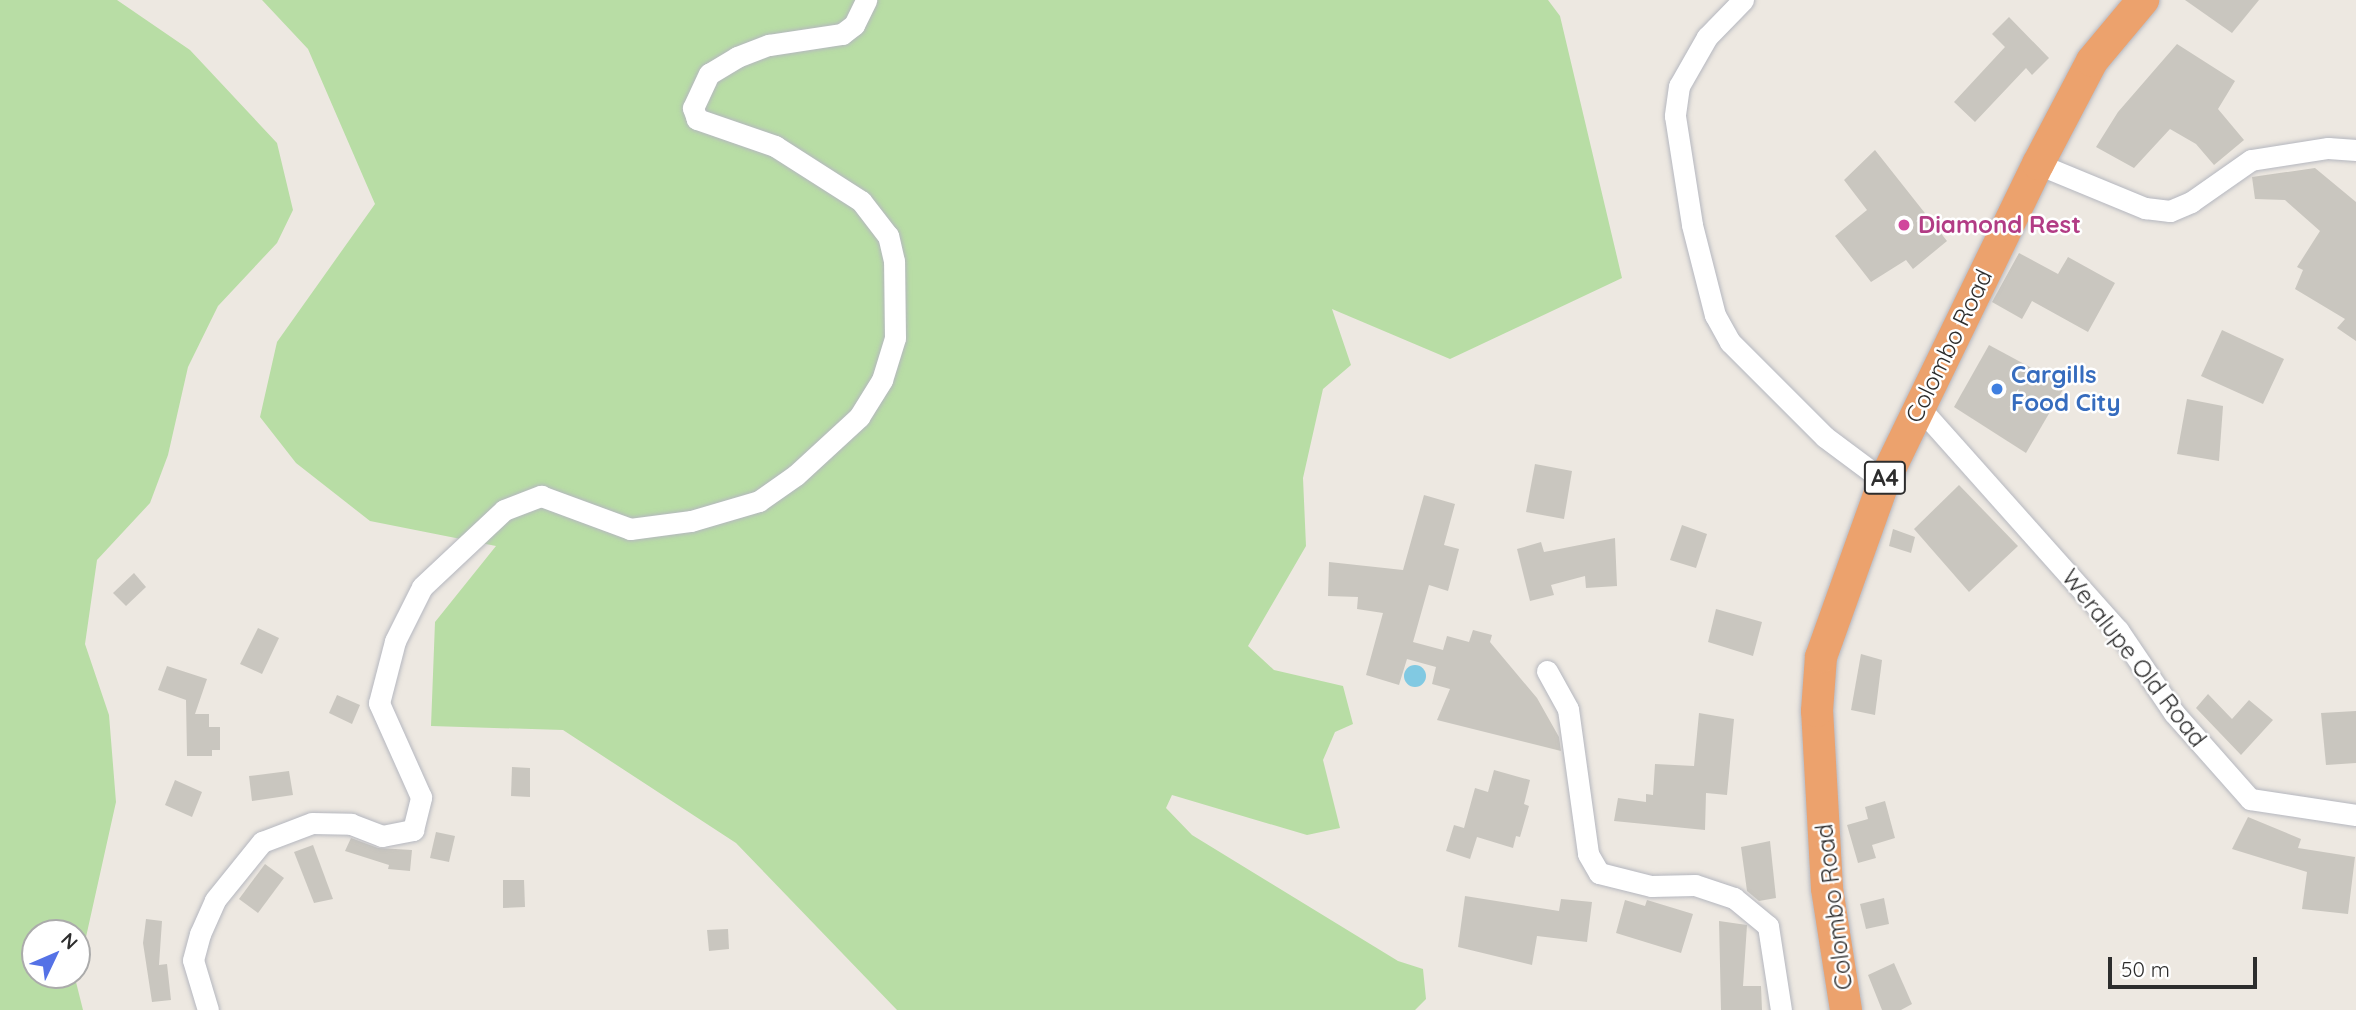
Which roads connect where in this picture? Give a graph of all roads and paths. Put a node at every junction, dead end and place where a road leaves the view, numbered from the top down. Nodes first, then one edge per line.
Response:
1 (866, 0) edge
2 (1743, 0) edge
3 (2143, 0) edge
4 (2356, 150) edge
5 (2038, 164) junction
6 (1919, 407) junction
7 (1884, 481) junction
8 (1547, 671) dead end
9 (2356, 815) edge
10 (208, 1010) edge
11 (1781, 1010) edge
12 (1846, 1010) edge

1 - 10 street
2 - 7 street
3 - 5 highway, Colombo Road / A4
4 - 5 street
5 - 6 highway, Colombo Road / A4
6 - 7 highway, Colombo Road / A4
6 - 9 street, Weralupe Old Road
7 - 12 highway, Colombo Road / A4
8 - 11 street

